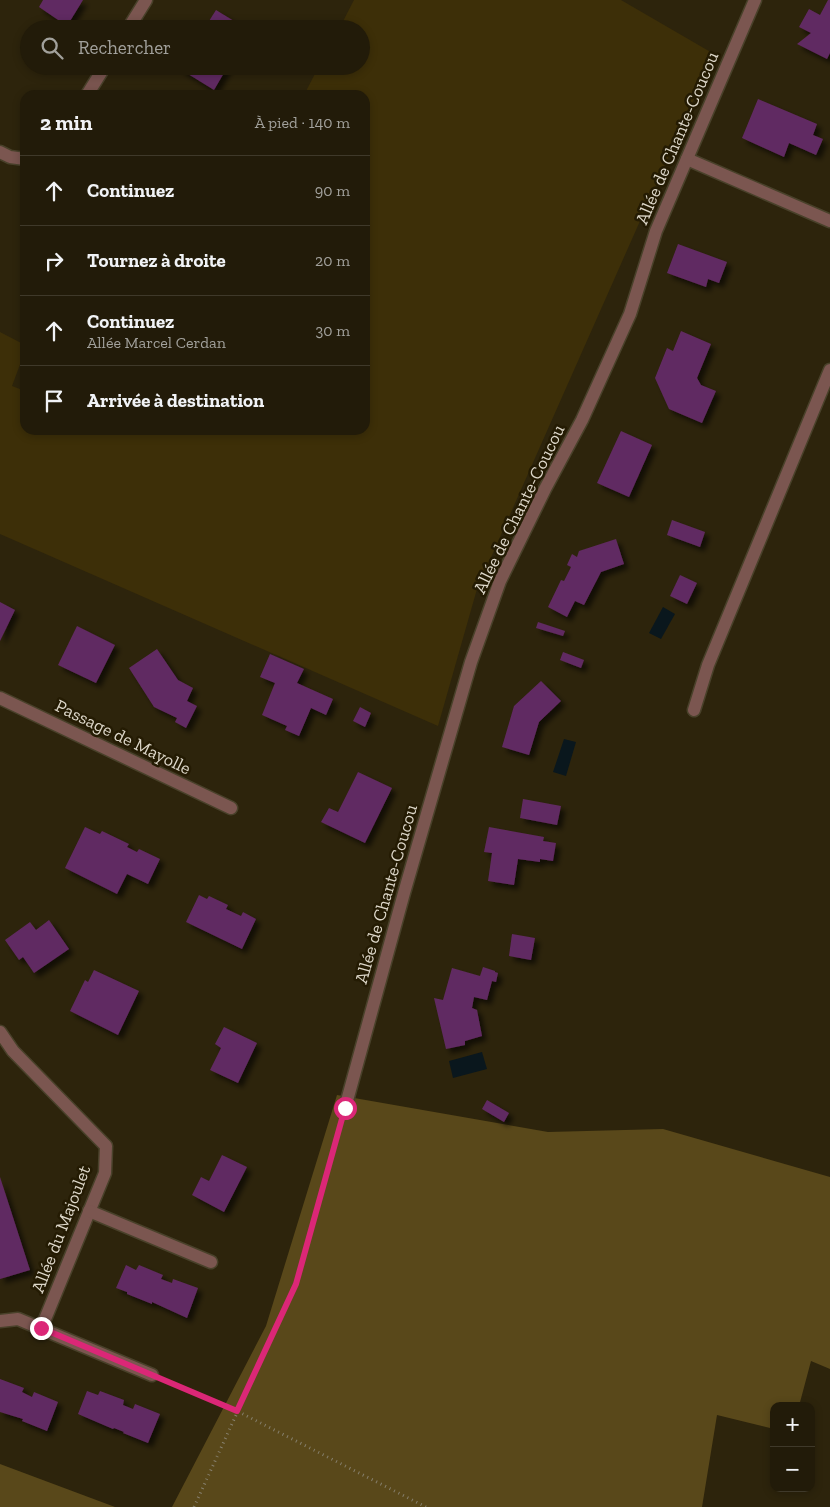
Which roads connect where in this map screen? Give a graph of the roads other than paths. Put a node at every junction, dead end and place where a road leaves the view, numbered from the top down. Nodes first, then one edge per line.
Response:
1 (146, 0) edge
2 (754, 0) edge
3 (134, 20) edge
4 (100, 75) edge
5 (91, 90) edge
6 (0, 152) edge
7 (20, 158) edge
8 (687, 159) junction
9 (830, 221) edge
10 (830, 370) edge
11 (0, 698) edge
12 (694, 710) dead end
13 (231, 808) dead end
14 (0, 1032) edge
15 (345, 1108) road end
16 (89, 1211) junction
17 (211, 1262) dead end
18 (0, 1322) edge
19 (41, 1328) junction
20 (152, 1375) road end

1 - 3 street
2 - 8 street, Allée de Chante-Coucou
4 - 5 street
6 - 7 street
8 - 9 street
8 - 15 street, Allée de Chante-Coucou
10 - 12 street
11 - 13 street, Passage de Mayolle
14 - 16 street, Allée du Majoulet
16 - 17 street
16 - 19 street, Allée du Majoulet
18 - 19 street
19 - 20 street

